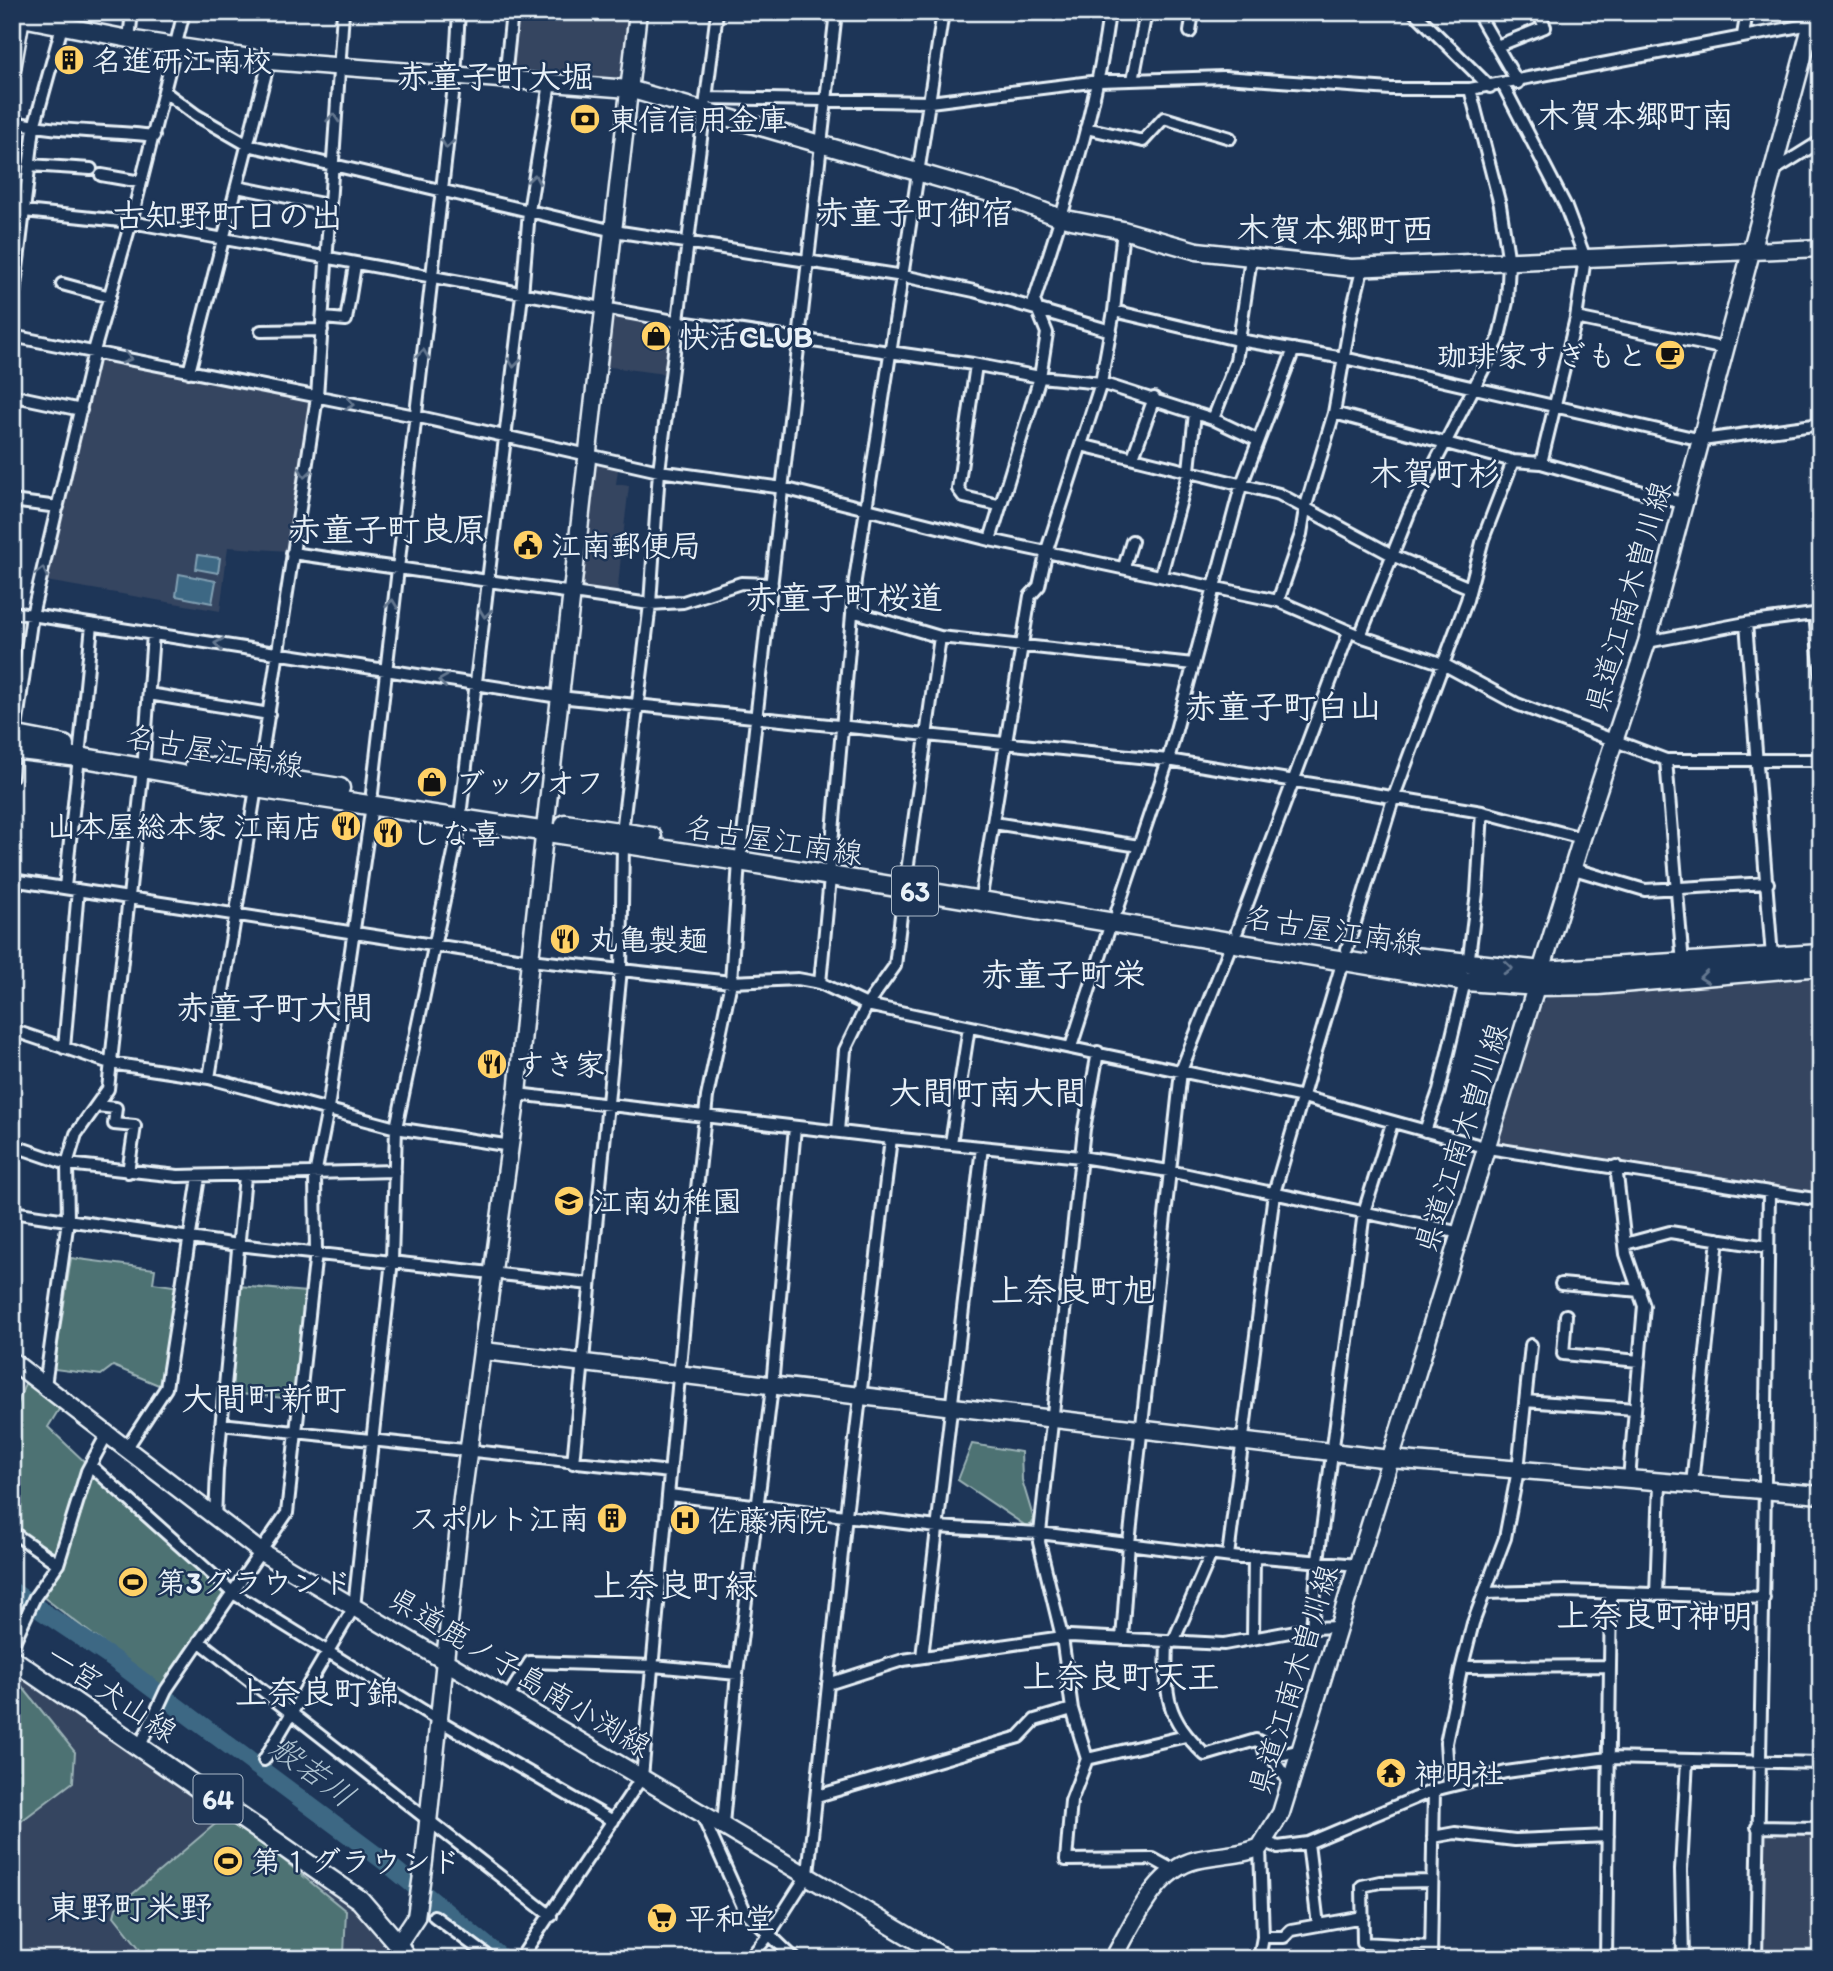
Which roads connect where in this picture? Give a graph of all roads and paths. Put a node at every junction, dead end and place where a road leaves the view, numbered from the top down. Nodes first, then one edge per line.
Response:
1 (132, 12) edge
2 (184, 12) edge
3 (342, 12) edge
4 (459, 12) edge
5 (512, 12) edge
6 (638, 12) edge
7 (717, 12) edge
8 (836, 12) edge
9 (943, 12) edge
10 (1104, 12) edge
11 (1146, 12) edge
12 (1193, 12) edge
13 (1413, 12) edge
14 (1477, 12) edge
15 (1538, 12) edge
16 (1747, 12) edge
17 (18, 16) edge
18 (1816, 19) edge
19 (64, 20) edge
20 (1190, 32) dead end
21 (1743, 35) junction
22 (128, 39) junction
23 (176, 46) junction
24 (1497, 46) junction
25 (269, 61) junction
26 (337, 67) junction
27 (12, 69) edge
28 (455, 76) junction
29 (505, 79) junction
30 (1133, 80) junction
31 (1100, 81) junction
32 (1518, 82) junction
33 (550, 83) junction
34 (1503, 85) junction
35 (1490, 87) junction
36 (629, 89) junction
37 (1470, 89) junction
38 (165, 92) junction
39 (825, 102) junction
40 (930, 102) junction
41 (706, 104) junction
42 (12, 121) edge
43 (34, 127) junction
44 (1086, 128) junction
45 (154, 136) junction
46 (1230, 138) dead end
47 (1821, 141) edge
48 (821, 143) junction
49 (248, 145) junction
50 (330, 164) junction
51 (29, 165) junction
52 (1776, 169) junction
53 (919, 173) junction
54 (141, 182) junction
55 (237, 187) junction
56 (442, 188) junction
57 (328, 205) junction
58 (24, 211) junction
59 (528, 211) junction
60 (1062, 218) junction
61 (131, 222) junction
62 (1124, 230) junction
63 (614, 231) junction
64 (223, 241) junction
65 (690, 242) junction
66 (1821, 248) edge
67 (1753, 249) junction
68 (1251, 258) junction
69 (1585, 258) junction
70 (326, 259) junction
71 (809, 261) junction
72 (1510, 263) junction
73 (355, 265) junction
74 (1363, 267) junction
75 (903, 276) junction
76 (432, 279) junction
77 (62, 285) dead end
78 (522, 295) junction
79 (110, 297) junction
80 (606, 306) junction
81 (1034, 307) junction
82 (12, 311) edge
83 (1114, 311) junction
84 (323, 318) junction
85 (1576, 318) junction
86 (680, 322) junction
87 (322, 330) junction
88 (261, 331) dead end
89 (1111, 331) junction
90 (12, 336) edge
91 (799, 340) junction
92 (1239, 340) junction
93 (1294, 349) junction
94 (1727, 349) junction
95 (94, 351) junction
96 (892, 354) junction
97 (1344, 358) junction
98 (976, 365) junction
99 (188, 372) junction
100 (1040, 377) junction
101 (1101, 383) junction
102 (1473, 390) junction
103 (15, 396) dead end
104 (317, 397) junction
105 (1154, 398) junction
106 (1557, 406) junction
107 (81, 410) junction
108 (1195, 413) junction
109 (1334, 413) junction
110 (415, 416) junction
111 (1213, 419) junction
112 (1821, 424) edge
113 (505, 435) junction
114 (1257, 440) junction
115 (1702, 440) junction
116 (1448, 442) junction
117 (1081, 445) junction
118 (587, 454) junction
119 (1133, 457) junction
120 (1513, 461) junction
121 (1541, 463) junction
122 (1189, 470) junction
123 (659, 471) junction
124 (1242, 483) junction
125 (783, 488) junction
126 (12, 501) edge
127 (1685, 504) junction
128 (998, 505) junction
129 (58, 507) junction
130 (865, 509) junction
131 (1305, 509) junction
132 (990, 540) junction
133 (1132, 541) dead end
134 (1047, 550) junction
135 (292, 553) junction
136 (1394, 556) junction
137 (397, 567) junction
138 (1124, 567) junction
139 (1161, 575) junction
140 (488, 583) junction
141 (772, 584) junction
142 (1215, 587) junction
143 (1470, 588) junction
144 (571, 594) junction
145 (1278, 601) junction
146 (650, 604) junction
147 (852, 611) junction
148 (12, 612) edge
149 (1818, 614) edge
150 (32, 615) junction
151 (1746, 623) junction
152 (92, 625) junction
153 (153, 634) junction
154 (1354, 634) junction
155 (940, 637) junction
156 (1647, 642) junction
157 (1022, 647) junction
158 (278, 654) junction
159 (1193, 664) junction
160 (1443, 664) junction
161 (384, 672) junction
162 (1821, 676) edge
163 (476, 686) junction
164 (149, 694) junction
165 (559, 697) junction
166 (638, 706) junction
167 (269, 714) junction
168 (754, 717) junction
169 (844, 726) junction
170 (925, 734) junction
171 (1007, 741) junction
172 (1616, 741) junction
173 (13, 743) edge
174 (79, 752) junction
175 (1168, 760) junction
176 (1666, 760) junction
177 (1821, 760) edge
178 (1758, 761) junction
179 (143, 762) junction
180 (12, 776) edge
181 (257, 782) junction
182 (1293, 783) junction
183 (372, 799) junction
184 (1393, 799) junction
185 (1482, 812) junction
186 (461, 813) junction
187 (993, 823) junction
188 (546, 827) junction
189 (622, 838) junction
190 (1582, 838) junction
191 (1139, 846) junction
192 (740, 857) junction
193 (1574, 869) junction
194 (830, 872) junction
195 (12, 880) edge
196 (1768, 883) junction
197 (905, 884) junction
198 (65, 887) junction
199 (78, 890) junction
200 (1679, 890) junction
201 (981, 896) junction
202 (129, 898) junction
203 (236, 914) junction
204 (1114, 917) junction
205 (352, 932) junction
206 (1235, 937) junction
207 (437, 946) junction
208 (1345, 954) junction
209 (1821, 954) edge
210 (1772, 957) junction
211 (530, 960) junction
212 (1683, 964) junction
213 (1821, 966) edge
214 (621, 970) junction
215 (1466, 973) junction
216 (1540, 979) junction
217 (731, 982) junction
218 (820, 984) junction
219 (867, 1005) junction
220 (969, 1027) junction
221 (12, 1030) edge
222 (1070, 1047) junction
223 (64, 1048) junction
224 (1098, 1052) junction
225 (110, 1063) junction
226 (1181, 1071) junction
227 (209, 1078) junction
228 (517, 1094) junction
229 (1303, 1097) junction
230 (607, 1105) junction
231 (96, 1107) junction
232 (328, 1109) junction
233 (705, 1115) junction
234 (1392, 1123) junction
235 (795, 1127) junction
236 (396, 1128) junction
237 (838, 1132) junction
238 (1425, 1132) junction
239 (891, 1138) junction
240 (951, 1143) junction
241 (12, 1146) edge
242 (511, 1146) junction
243 (982, 1147) junction
244 (1488, 1148) junction
245 (1081, 1157) junction
246 (67, 1164) junction
247 (1616, 1166) junction
248 (395, 1171) junction
249 (1169, 1171) junction
250 (128, 1172) junction
251 (315, 1175) junction
252 (246, 1176) junction
253 (199, 1177) junction
254 (1274, 1192) junction
255 (1769, 1192) junction
256 (1821, 1200) edge
257 (12, 1212) edge
258 (1364, 1212) junction
259 (68, 1220) junction
260 (1461, 1233) junction
261 (190, 1238) junction
262 (1718, 1239) junction
263 (1625, 1244) junction
264 (237, 1245) junction
265 (1768, 1247) junction
266 (316, 1252) junction
267 (391, 1260) junction
268 (494, 1271) junction
269 (590, 1283) junction
270 (1561, 1284) dead end
271 (1640, 1291) junction
272 (1566, 1315) dead end
273 (1531, 1345) dead end
274 (484, 1351) junction
275 (12, 1361) edge
276 (1639, 1362) junction
277 (583, 1363) junction
278 (680, 1376) junction
279 (45, 1386) junction
280 (772, 1387) junction
281 (862, 1398) junction
282 (1525, 1401) junction
283 (951, 1409) junction
284 (1635, 1409) junction
285 (1052, 1420) junction
286 (221, 1424) junction
287 (1142, 1430) junction
288 (296, 1432) junction
289 (107, 1434) junction
290 (372, 1438) junction
291 (1243, 1441) junction
292 (126, 1449) junction
293 (468, 1451) junction
294 (1331, 1452) junction
295 (1390, 1459) junction
296 (573, 1462) junction
297 (90, 1465) junction
298 (1518, 1470) junction
299 (670, 1472) junction
300 (1629, 1479) junction
301 (1661, 1483) junction
302 (1692, 1484) junction
303 (1766, 1490) junction
304 (669, 1495) junction
305 (1821, 1495) edge
306 (758, 1504) junction
307 (846, 1515) junction
308 (215, 1519) junction
309 (937, 1527) junction
310 (12, 1532) edge
311 (1040, 1533) junction
312 (1129, 1543) junction
313 (261, 1552) junction
314 (1211, 1554) junction
315 (1228, 1556) junction
316 (1254, 1557) junction
317 (1318, 1560) junction
318 (58, 1564) junction
319 (1358, 1565) junction
320 (1485, 1592) junction
321 (233, 1593) junction
322 (1611, 1593) junction
323 (1656, 1595) junction
324 (1764, 1598) junction
325 (354, 1607) junction
326 (1339, 1627) junction
327 (1312, 1628) junction
328 (1062, 1637) junction
329 (1253, 1638) junction
330 (1122, 1639) junction
331 (200, 1641) junction
332 (1170, 1642) junction
333 (12, 1646) edge
334 (328, 1650) junction
335 (922, 1657) junction
336 (12, 1659) edge
337 (447, 1661) junction
338 (1610, 1666) junction
339 (654, 1667) junction
340 (1462, 1667) junction
341 (737, 1674) junction
342 (828, 1684) junction
343 (508, 1697) junction
344 (1072, 1709) junction
345 (289, 1714) junction
346 (440, 1721) junction
347 (1186, 1736) junction
348 (139, 1746) junction
349 (1301, 1750) junction
350 (1272, 1757) junction
351 (1608, 1758) junction
352 (1087, 1759) junction
353 (264, 1760) dead end
354 (1687, 1760) junction
355 (1761, 1761) junction
356 (1821, 1763) edge
357 (642, 1777) junction
358 (1290, 1784) junction
359 (1449, 1786) junction
360 (1434, 1790) junction
361 (817, 1796) junction
362 (700, 1811) junction
363 (429, 1821) junction
364 (613, 1821) junction
365 (723, 1824) junction
366 (1756, 1827) junction
367 (1821, 1828) edge
368 (1608, 1836) junction
369 (1433, 1837) junction
370 (1308, 1843) junction
371 (1263, 1844) junction
372 (1173, 1870) junction
373 (808, 1874) junction
374 (1432, 1881) junction
375 (434, 1916) dead end
376 (551, 1916) junction
377 (1363, 1917) junction
378 (1318, 1925) junction
379 (769, 1935) junction
380 (1263, 1937) junction
381 (1430, 1947) junction
382 (402, 1952) edge
383 (492, 1959) edge
384 (520, 1959) edge
385 (749, 1959) edge
386 (794, 1959) edge
387 (947, 1959) edge
388 (1113, 1959) edge
389 (1259, 1959) edge
390 (1431, 1959) edge
391 (1606, 1959) edge
392 (1683, 1959) edge
393 (1756, 1959) edge

1 - 22 street
2 - 23 street
3 - 26 street
4 - 28 street
5 - 29 street
6 - 36 street
7 - 41 street
8 - 39 street
9 - 40 street
10 - 31 street
11 - 30 street
12 - 20 street
13 - 35 street
14 - 24 street
15 - 24 street
16 - 21 street
17 - 19 street
17 - 27 street
18 - 21 street
18 - 52 street, 県道江南木曽川線
19 - 22 street
19 - 43 street
21 - 32 street
22 - 23 street
23 - 25 street
23 - 38 street
24 - 32 street
25 - 26 street
25 - 49 street
26 - 28 street
50 -> 26 street
28 - 29 street
28 -> 56 street
29 - 33 street
30 - 31 street
30 - 37 street
31 - 40 street
31 - 44 street
32 - 34 street
33 - 36 street
59 -> 33 street
34 - 35 street
34 - 69 street
35 - 37 street
36 - 41 street
36 - 63 street
37 - 72 street
38 - 45 street
38 - 49 street
39 - 40 street
39 - 41 street
39 - 48 street
40 - 53 street
41 - 48 street
41 - 65 street
42 - 43 street
43 - 45 street
43 - 51 street
44 - 46 street
44 - 60 street
45 - 54 street
47 - 52 street
48 - 53 street
48 - 71 street
49 - 50 street
49 - 55 street
50 - 56 street
50 - 57 street
51 - 54 street
51 - 58 street
52 - 67 street, 県道江南木曽川線
53 - 60 street
53 - 75 street
54 - 61 street
55 - 57 street
55 - 64 street
56 - 59 street
56 - 76 street
57 - 70 street
58 - 61 street
58 - 82 street
59 - 63 street
59 - 78 street
60 - 62 street
60 - 81 street
61 - 64 street
61 - 79 street
62 - 68 street
62 - 83 street
63 - 65 street
63 - 80 street
64 - 70 street
64 - 99 street
65 - 71 street
65 - 86 street
66 - 67 street
67 - 69 street
67 - 94 street, 県道江南木曽川線
68 - 74 street
68 - 92 street
69 - 72 street
69 - 85 street
70 - 73 street
70 - 84 street
71 - 75 street
71 - 91 street
72 - 74 street
72 - 102 street
73 - 76 street
73 - 84 street
74 - 97 street
75 - 81 street
75 - 96 street
76 - 78 street
110 -> 76 street
77 - 79 street
78 - 80 street
78 -> 113 street
79 - 95 street
80 - 86 street
80 - 118 street
81 - 89 street
81 - 100 street
83 - 89 street
83 - 92 street
84 - 87 street
85 - 94 street
85 - 106 street
86 - 91 street
86 - 123 street
87 - 88 street
87 - 104 street
89 - 101 street
90 - 95 street
91 - 96 street
91 - 125 street
92 - 93 street
92 - 111 street
93 - 97 street
93 - 114 street
94 - 115 street, 県道江南木曽川線
95 -> 99 street
95 - 107 street
96 - 98 street
96 - 130 street
97 - 102 street
97 - 109 street
98 - 100 street
98 - 128 street
99 - 104 street
100 - 101 street
100 - 128 street
101 - 105 street
101 - 117 street
102 - 106 street
102 - 116 street
103 - 107 street
104 -> 110 street
104 -> 135 street
105 - 108 street
105 - 119 street
106 - 115 street
106 - 121 street
107 - 129 street
108 - 111 street
108 - 122 street
109 - 116 street
109 - 131 street
110 - 113 street
110 - 137 street
111 - 114 street
112 - 115 street
113 - 118 street
113 - 140 street
114 - 124 street
115 - 127 street, 県道江南木曽川線
116 - 120 street
116 - 136 street
117 - 119 street
117 - 134 street
118 - 123 street
118 - 144 street
119 - 122 street
120 - 121 street
120 - 143 street
121 - 127 street
122 - 124 street
122 - 139 street
123 - 125 street
123 - 146 street
124 - 131 street
124 - 142 street
125 - 130 street
125 - 141 street
126 - 129 street
127 - 156 street, 県道江南木曽川線
128 - 132 street
150 -> 129 street
130 - 132 street
130 - 147 street
131 - 136 street
131 - 145 street
132 - 134 street
133 - 138 street
134 - 138 street
134 - 157 street
135 - 137 street
135 - 158 street
136 - 143 street
136 - 154 street
137 - 140 street
161 -> 137 street
138 - 139 street
139 - 142 street
140 - 144 street
140 -> 163 street
141 - 146 street
141 - 168 street
142 - 145 street
142 - 159 street
143 - 160 street
144 - 146 street
144 - 165 street
145 - 154 street
146 - 166 street
147 - 155 street
147 - 169 street
148 - 150 street
149 - 151 street
149 - 162 street
150 - 152 street
150 - 173 street
151 - 156 street
151 - 178 street
152 - 153 street
152 - 174 street
158 -> 153 street
153 - 164 street
154 - 160 street
154 - 182 street
155 - 157 street
155 - 170 street
156 - 172 street, 県道江南木曽川線
157 - 159 street
157 - 171 street
158 - 161 street
158 - 167 street
159 - 175 street
160 - 172 street
160 - 184 street
163 -> 161 street
161 - 183 street
163 - 165 street
163 - 186 street
164 - 167 street
164 - 179 street
165 - 166 street
165 - 188 street
166 - 168 street
166 - 189 street
167 - 181 street
168 - 169 street
168 - 192 street
169 - 170 street
169 - 194 street
170 - 171 street
170 - 197 street
171 - 175 street
171 - 187 street
172 - 176 street
172 - 190 street, 県道江南木曽川線
173 - 174 main road, 名古屋江南線 / 63
173 - 180 street
174 - 179 main road, 名古屋江南線 / 63
174 - 198 street
175 - 182 street
175 - 191 street
176 - 178 street
176 - 200 street
177 - 178 street
178 - 196 street
179 - 181 main road, 名古屋江南線 / 63
179 - 202 street
181 - 183 main road, 名古屋江南線 / 63
181 - 203 street
182 - 184 street
182 - 206 street
183 - 186 main road, 名古屋江南線 / 63
183 - 205 street
184 - 185 street
184 - 208 street
185 - 190 street
185 - 215 street
186 - 188 main road, 名古屋江南線 / 63
186 - 207 street
187 - 191 street
187 - 201 street
188 - 189 main road, 名古屋江南線 / 63
188 - 211 street
189 - 192 main road, 名古屋江南線 / 63
189 - 214 street
190 - 193 street, 県道江南木曽川線
191 - 204 street
192 - 194 main road, 名古屋江南線 / 63
192 - 217 street
193 - 200 street
193 - 216 street, 県道江南木曽川線
194 - 197 main road, 名古屋江南線 / 63
194 - 218 street
195 - 198 street
196 - 200 street
196 - 210 street
197 - 201 main road, 名古屋江南線 / 63
197 - 219 street
198 - 199 street
199 - 202 street
199 - 223 street
200 - 212 street
201 - 204 main road, 名古屋江南線 / 63
202 - 203 street
202 - 225 street
203 - 205 street
203 - 227 street
204 - 206 main road, 名古屋江南線 / 63
204 - 222 street
205 - 207 street
205 - 232 street
206 - 208 main road, 名古屋江南線 / 63
206 - 226 street
207 - 211 street
207 - 236 street
208 - 215 main road, 名古屋江南線 / 63
208 - 229 street
209 - 210 main road, 名古屋江南線 / 63
210 - 212 main road, 名古屋江南線 / 63
211 - 214 street
211 - 228 street
212 - 216 main road, 名古屋江南線 / 63
213 -> 216 main road, 名古屋江南線 / 63
214 - 217 street
214 - 230 street
215 - 216 main road, 名古屋江南線 / 63
215 - 238 street
216 - 244 street, 県道江南木曽川線
217 - 218 street
217 - 233 street
218 - 219 street
219 - 220 street
219 - 237 street
220 - 222 street
220 - 240 street
221 - 223 street
222 - 224 street
223 - 225 street
224 - 226 street
224 - 245 street
225 - 227 street
225 - 231 street
226 - 229 street
226 - 249 street
227 - 232 street
228 - 230 street
228 - 242 street
229 - 234 street
229 - 254 street
230 - 233 street
230 - 269 street
231 - 246 street
231 - 250 street
232 - 236 street
232 - 251 street
233 - 235 street
233 - 278 street
234 - 238 street
234 - 258 street
235 - 237 street
235 - 280 street
236 - 242 street
236 - 248 street
237 - 239 street
238 - 244 street
239 - 240 street
239 - 281 street
240 - 243 street
241 - 246 street
242 - 268 street
243 - 245 street
243 - 283 street
244 - 247 street
244 - 260 street, 県道江南木曽川線
245 - 249 street
245 - 285 street
246 - 250 street
246 - 259 street
247 - 255 street
247 - 263 street
248 - 251 street
248 - 267 street
249 - 254 street
249 - 287 street
250 - 253 street
251 - 252 street
251 - 266 street
252 - 253 street
252 - 264 street
253 - 261 street
254 - 258 street
254 - 291 street
255 - 256 street
255 - 265 street
257 - 259 street
258 - 260 street
258 - 294 street
259 - 261 street
259 - 279 street
260 - 295 street, 県道江南木曽川線
261 - 264 street
261 - 292 street
262 - 263 street
262 - 265 street
262 - 302 street
263 - 271 street
264 - 266 street
264 - 286 street
265 - 303 street
266 - 267 street
266 - 288 street
267 - 268 street
267 - 290 street
268 - 269 street
268 - 274 street
269 - 277 street
270 - 271 street
271 - 276 street
272 - 276 street
273 - 282 street
274 - 277 street
274 - 293 street
275 - 279 street, 県道鹿ノ子島南小渕線
276 - 284 street
277 - 278 street
277 - 296 street
278 - 280 street
278 - 299 street
279 - 289 street, 県道鹿ノ子島南小渕線
280 - 281 street
280 - 306 street
281 - 283 street
281 - 307 street
282 - 284 street
282 - 298 street
283 - 285 street
283 - 309 street
284 - 300 street
285 - 287 street
285 - 311 street
286 - 288 street
286 - 308 street
287 - 291 street
287 - 312 street
288 - 290 street
288 - 313 street
289 - 292 street, 県道鹿ノ子島南小渕線
289 - 297 street
290 - 293 street
290 - 325 street
291 - 294 street
291 - 315 street
292 - 308 street, 県道鹿ノ子島南小渕線
293 - 296 street
293 - 337 street
294 - 295 street
294 - 317 street
295 - 298 street
295 - 319 street, 県道江南木曽川線
296 - 299 street
297 - 318 street
297 - 321 street
298 - 300 street
298 - 320 street
299 - 304 street
300 - 301 street
301 - 302 street
301 - 323 street
302 - 303 street
303 - 305 street
303 - 324 street
304 - 306 street
304 - 339 street
306 - 307 street
306 - 341 street
307 - 309 street
307 - 342 street
308 - 313 street, 県道鹿ノ子島南小渕線
309 - 311 street
309 - 335 street
310 - 318 street
311 - 312 street
311 - 328 street
312 - 314 street
312 - 330 street
313 - 321 street
313 - 325 street, 県道鹿ノ子島南小渕線
314 - 315 street
314 - 332 street
315 - 316 street
316 - 317 street
316 - 329 street
317 - 319 street
317 - 327 street
318 - 333 street
319 - 326 street, 県道江南木曽川線
320 - 322 street
320 - 340 street
321 - 331 street
321 - 334 street
322 - 323 street
322 - 338 street
323 - 324 street
324 - 355 street
325 - 334 street
325 - 337 street, 県道鹿ノ子島南小渕線
326 - 327 street
326 - 349 street, 県道江南木曽川線
327 - 329 street
328 - 330 street
328 - 335 street
328 - 344 street
329 - 332 street
330 - 332 street
331 - 345 street
331 - 348 street
332 - 347 street
334 - 345 street
334 - 346 street
335 - 342 street
336 - 348 main road, 一宮犬山線 / 64
337 - 343 street, 県道鹿ノ子島南小渕線
337 - 346 street
338 - 340 street
338 - 351 street
339 - 341 street
339 - 343 street
339 - 357 street
340 - 359 street
341 - 365 street
342 - 361 street
343 - 357 street, 県道鹿ノ子島南小渕線
344 - 352 street
344 - 361 street
345 - 353 street
345 - 363 street
346 - 363 street
346 - 364 street
347 - 350 street
347 - 352 street
348 - 382 main road, 一宮犬山線 / 64
349 - 350 street
349 - 358 street, 県道江南木曽川線
350 - 358 street
351 - 354 street
351 - 359 street
351 - 368 street
352 - 372 street
354 - 355 street
354 - 392 street
355 - 356 street
355 - 366 street
357 - 362 street, 県道鹿ノ子島南小渕線
357 - 364 street
358 - 371 street, 県道江南木曽川線
359 - 360 street
360 - 369 street
360 - 370 street
361 - 373 street
362 - 365 street, 県道鹿ノ子島南小渕線
362 - 379 street
363 - 376 street
363 - 382 street
364 - 376 street
365 - 373 street, 県道鹿ノ子島南小渕線
366 - 367 street
366 - 393 street
368 - 369 street
368 - 391 street
369 - 374 street
370 - 371 street
370 - 378 street
371 - 372 street
371 - 380 street
372 - 388 street
373 - 379 street
373 - 387 street, 県道鹿ノ子島南小渕線
374 - 377 street
374 - 381 street
375 - 383 street
376 - 384 street
377 - 378 street
377 - 381 street
378 - 380 street
379 - 385 street
379 - 386 street
380 - 389 street
381 - 390 street

